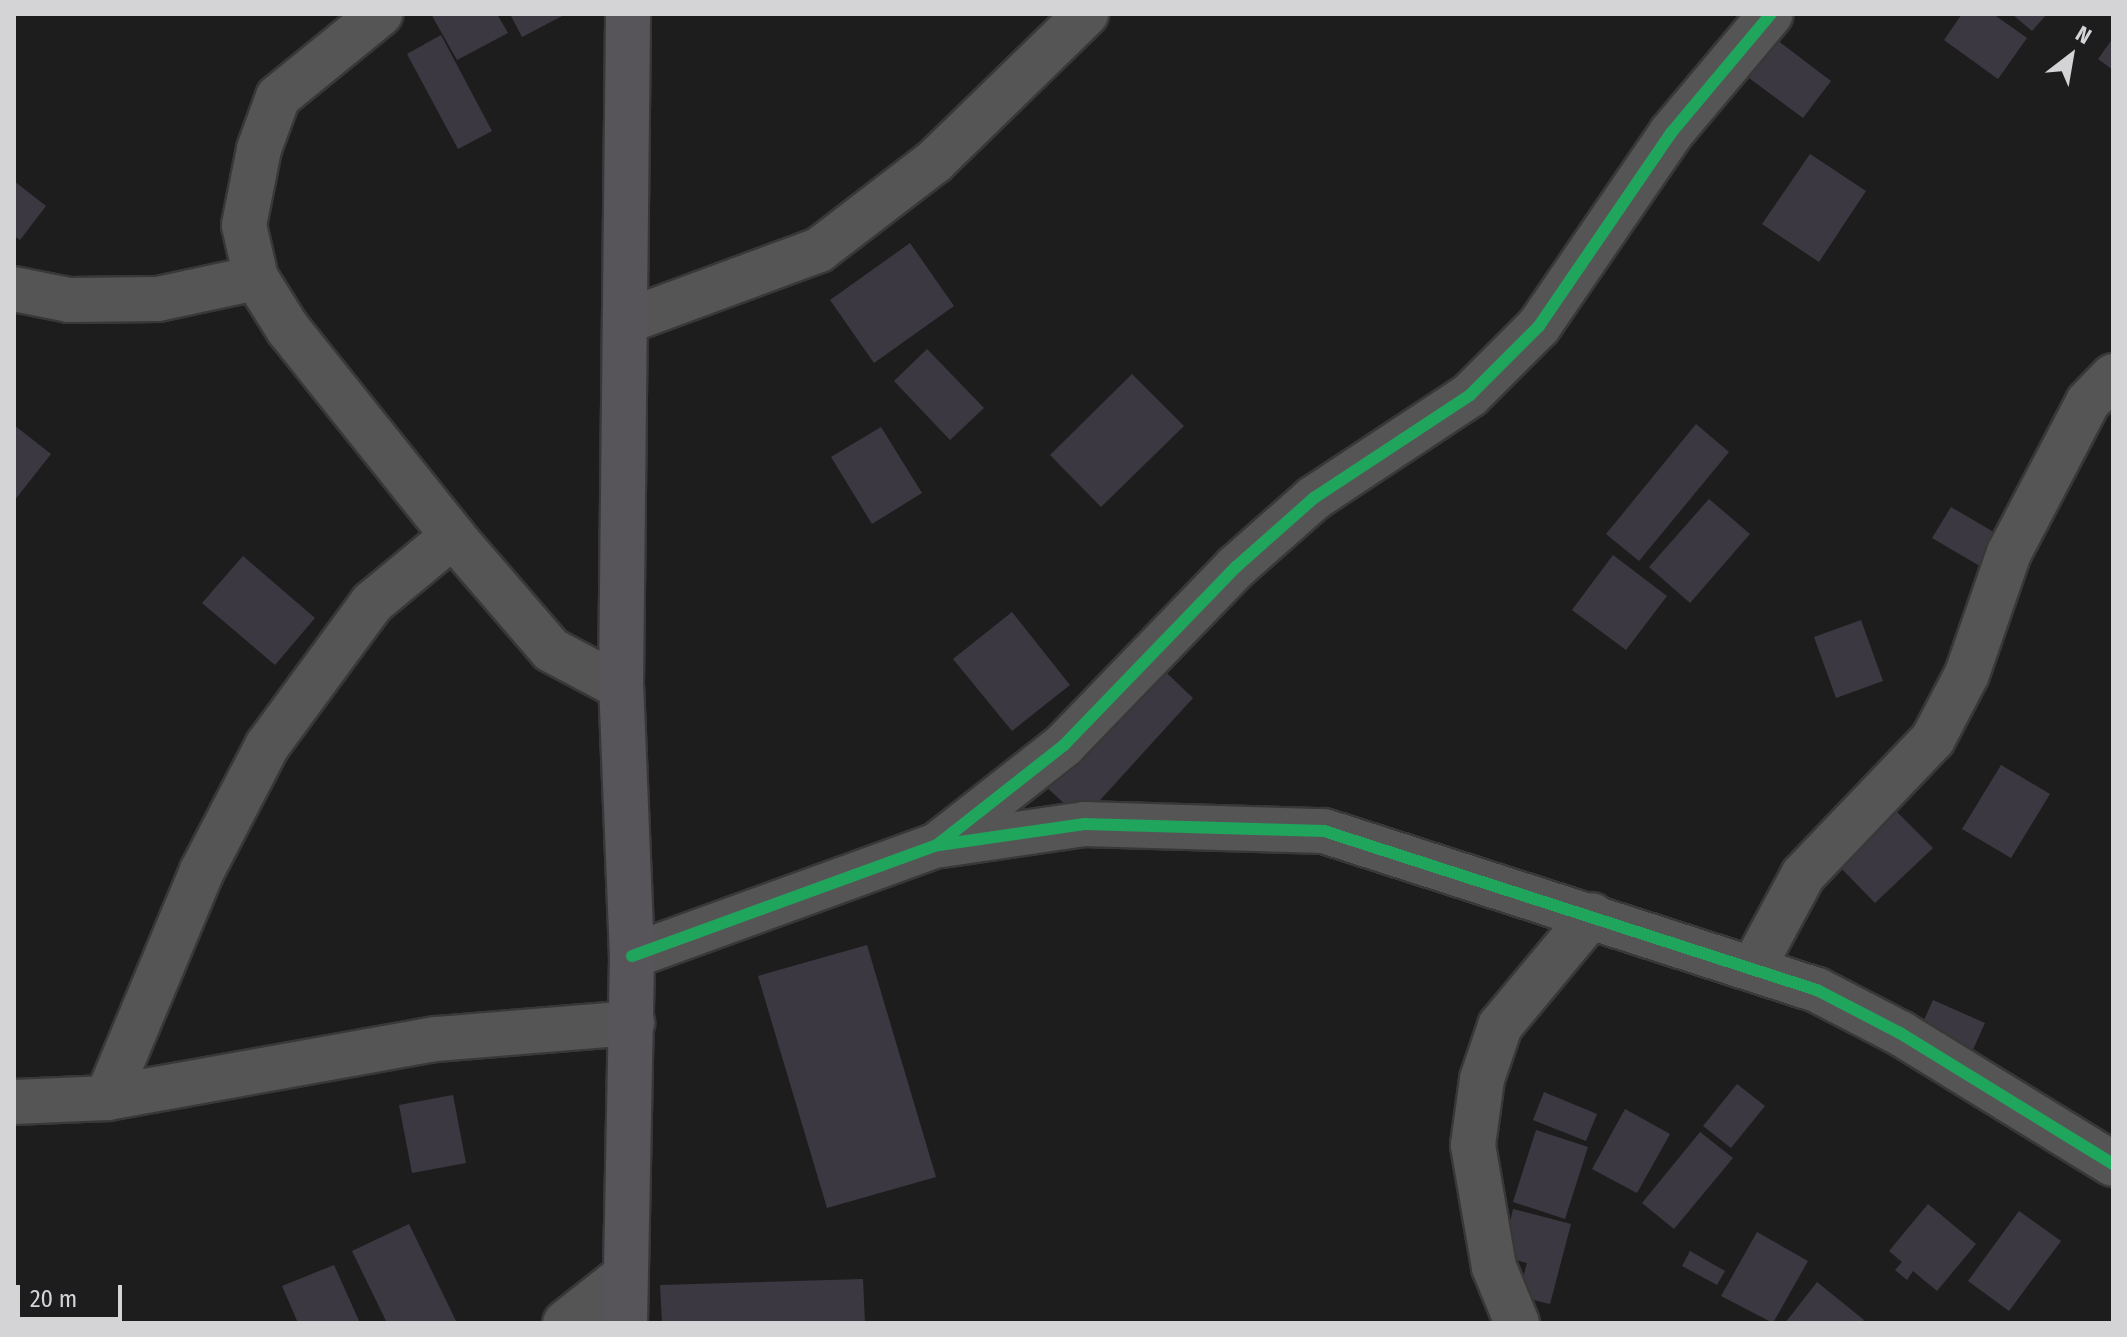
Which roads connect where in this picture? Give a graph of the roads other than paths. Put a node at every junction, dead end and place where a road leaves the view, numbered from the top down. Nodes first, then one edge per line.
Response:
1 (380, 14) edge
2 (628, 14) edge
3 (1086, 14) edge
4 (1771, 14) edge
5 (256, 278) junction
6 (14, 289) edge
7 (627, 321) junction
8 (2113, 376) edge
9 (453, 536) junction
10 (621, 687) junction
11 (937, 845) junction
12 (1592, 915) junction
13 (632, 956) junction
14 (1753, 968) junction
15 (632, 1023) junction
16 (107, 1098) junction
17 (14, 1102) edge
18 (2113, 1164) edge
19 (622, 1278) junction
20 (565, 1323) edge
21 (625, 1323) edge
22 (1517, 1323) edge

1 - 5 street
2 - 7 main road
3 - 7 street
4 - 11 street
5 - 6 street
5 - 9 street
7 - 10 main road
8 - 14 street
9 - 10 street
9 - 16 street
10 - 13 main road
11 - 12 street
11 - 13 street
12 - 14 street
12 - 22 street
13 - 15 main road
14 - 18 street
15 - 16 street
15 - 19 main road
16 - 17 street
19 - 20 street
19 - 21 main road

